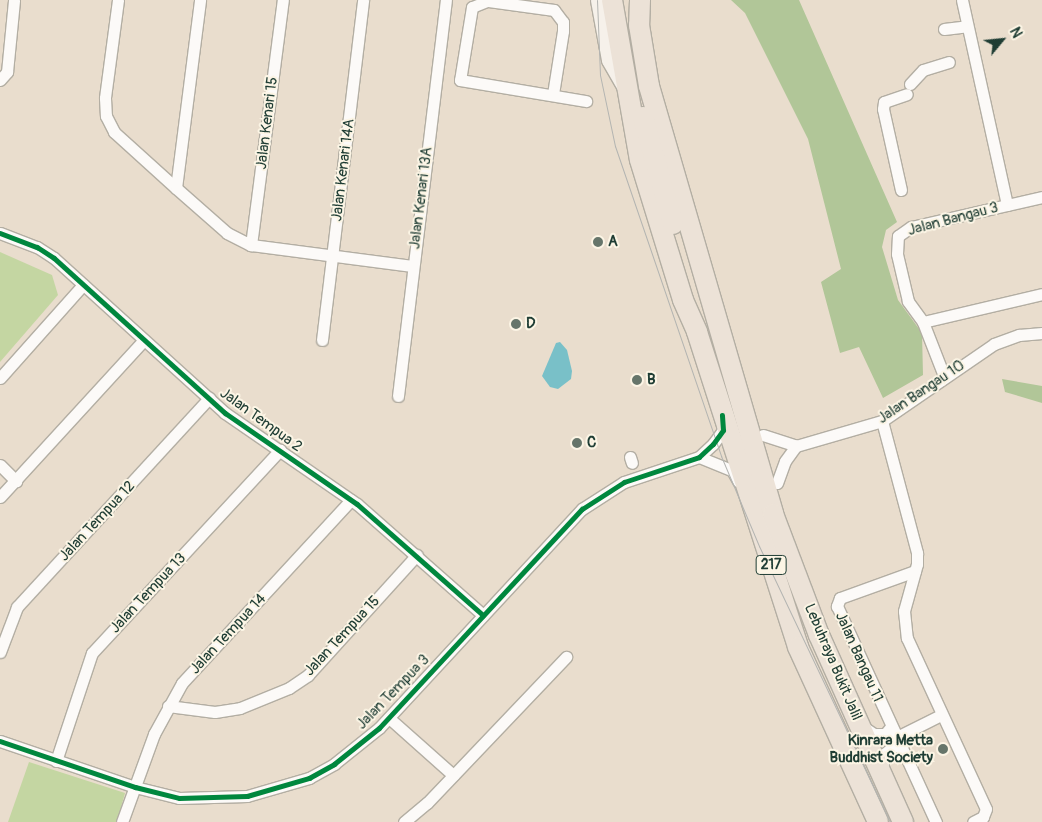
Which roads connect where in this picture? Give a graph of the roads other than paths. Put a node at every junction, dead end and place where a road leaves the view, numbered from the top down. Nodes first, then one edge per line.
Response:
1 (14, 0) edge
2 (118, 0) edge
3 (200, 0) edge
4 (283, 0) edge
5 (364, 0) edge
6 (446, 0) edge
7 (598, 0) edge
8 (612, 0) edge
9 (624, 0) edge
10 (640, 0) edge
11 (651, 0) edge
12 (962, 0) edge
13 (518, 2) edge
14 (967, 26) junction
15 (944, 29) dead end
16 (949, 62) dead end
17 (0, 80) edge
18 (624, 87) junction
19 (553, 94) junction
20 (586, 101) dead end
21 (176, 188) junction
22 (901, 190) dead end
23 (1042, 197) edge
24 (1007, 205) junction
25 (0, 233) edge
26 (251, 245) junction
27 (333, 257) junction
28 (413, 266) junction
29 (82, 285) junction
30 (1042, 294) edge
31 (923, 322) junction
32 (697, 332) junction
33 (1042, 333) edge
34 (144, 340) junction
35 (322, 340) dead end
36 (944, 376) junction
37 (0, 378) edge
38 (398, 396) dead end
39 (209, 398) junction
40 (722, 415) junction
41 (882, 422) junction
42 (763, 435) junction
43 (796, 446) junction
44 (280, 450) junction
45 (699, 457) junction
46 (0, 465) edge
47 (16, 481) junction
48 (776, 483) junction
49 (0, 497) edge
50 (352, 500) junction
51 (753, 510) junction
52 (791, 554) junction
53 (417, 555) junction
54 (915, 571) junction
55 (482, 615) junction
56 (0, 652) edge
57 (566, 657) dead end
58 (168, 706) junction
59 (941, 715) junction
60 (389, 718) junction
61 (859, 724) junction
62 (895, 737) junction
63 (0, 741) edge
64 (56, 760) junction
65 (453, 775) junction
66 (882, 775) junction
67 (135, 787) junction
68 (122, 822) edge
69 (404, 822) edge
70 (878, 822) edge
71 (904, 822) edge
72 (936, 822) edge
73 (973, 822) edge

1 - 17 street
2 - 21 street
3 - 21 street
4 - 26 street, Jalan Kenari 15
5 - 27 street, Jalan Kenari 14A
6 - 28 street, Jalan Kenari 13A
7 - 18 street
8 - 18 highway
9 - 32 highway
10 - 52 highway
11 - 42 highway
12 - 14 street
13 - 19 street
13 - 19 street
14 - 15 street
14 - 24 street
16 - 22 street
18 - 32 highway
19 - 20 street
21 - 26 street
23 - 24 street, Jalan Bangau 3
24 - 31 street, Jalan Bangau 3
25 - 29 street, Jalan Tempua 2
26 - 27 street
27 - 28 street
27 - 35 street, Jalan Kenari 14A
28 - 38 street, Jalan Kenari 13A
29 - 34 street, Jalan Tempua 2
29 - 37 street
30 - 31 street
31 - 36 street
32 - 40 highway, Lebuhraya Bukit Jalil / 217
33 - 36 street, Jalan Bangau 10
34 - 39 street, Jalan Tempua 2
34 - 47 street
36 - 41 street, Jalan Bangau 10
39 - 44 street, Jalan Tempua 2
39 - 56 street, Jalan Tempua 12
40 - 45 street, Jalan Tempua 3
40 - 51 highway, Lebuhraya Bukit Jalil / 217
41 - 43 street, Jalan Bangau 10
41 - 54 street
42 - 43 street
42 - 48 highway
43 - 48 street
44 - 50 street, Jalan Tempua 2
44 - 64 street, Jalan Tempua 13
45 - 51 street
45 - 55 street, Jalan Tempua 3
46 - 47 street
47 - 49 street
48 - 52 highway
50 - 53 street, Jalan Tempua 2
50 - 58 street, Jalan Tempua 14
51 - 70 highway, Lebuhraya Bukit Jalil / 217
52 - 61 highway, Lebuhraya Bukit Jalil / 217
53 - 55 street, Jalan Tempua 2
53 - 58 street, Jalan Tempua 15
54 - 59 street
54 - 62 street, Jalan Bangau 11
55 - 60 street, Jalan Tempua 3
57 - 65 street
58 - 67 street, Jalan Tempua 14
59 - 62 street
59 - 73 street
60 - 65 street
60 - 67 street, Jalan Tempua 3
61 - 62 street
61 - 66 highway, Lebuhraya Bukit Jalil / 217
62 - 66 street
62 - 72 street, Jalan Bangau 11
63 - 64 street, Jalan Tempua 3
64 - 67 street, Jalan Tempua 3
65 - 69 street
66 - 71 highway, Lebuhraya Bukit Jalil / 217
67 - 68 street, Jalan Tempua 14

